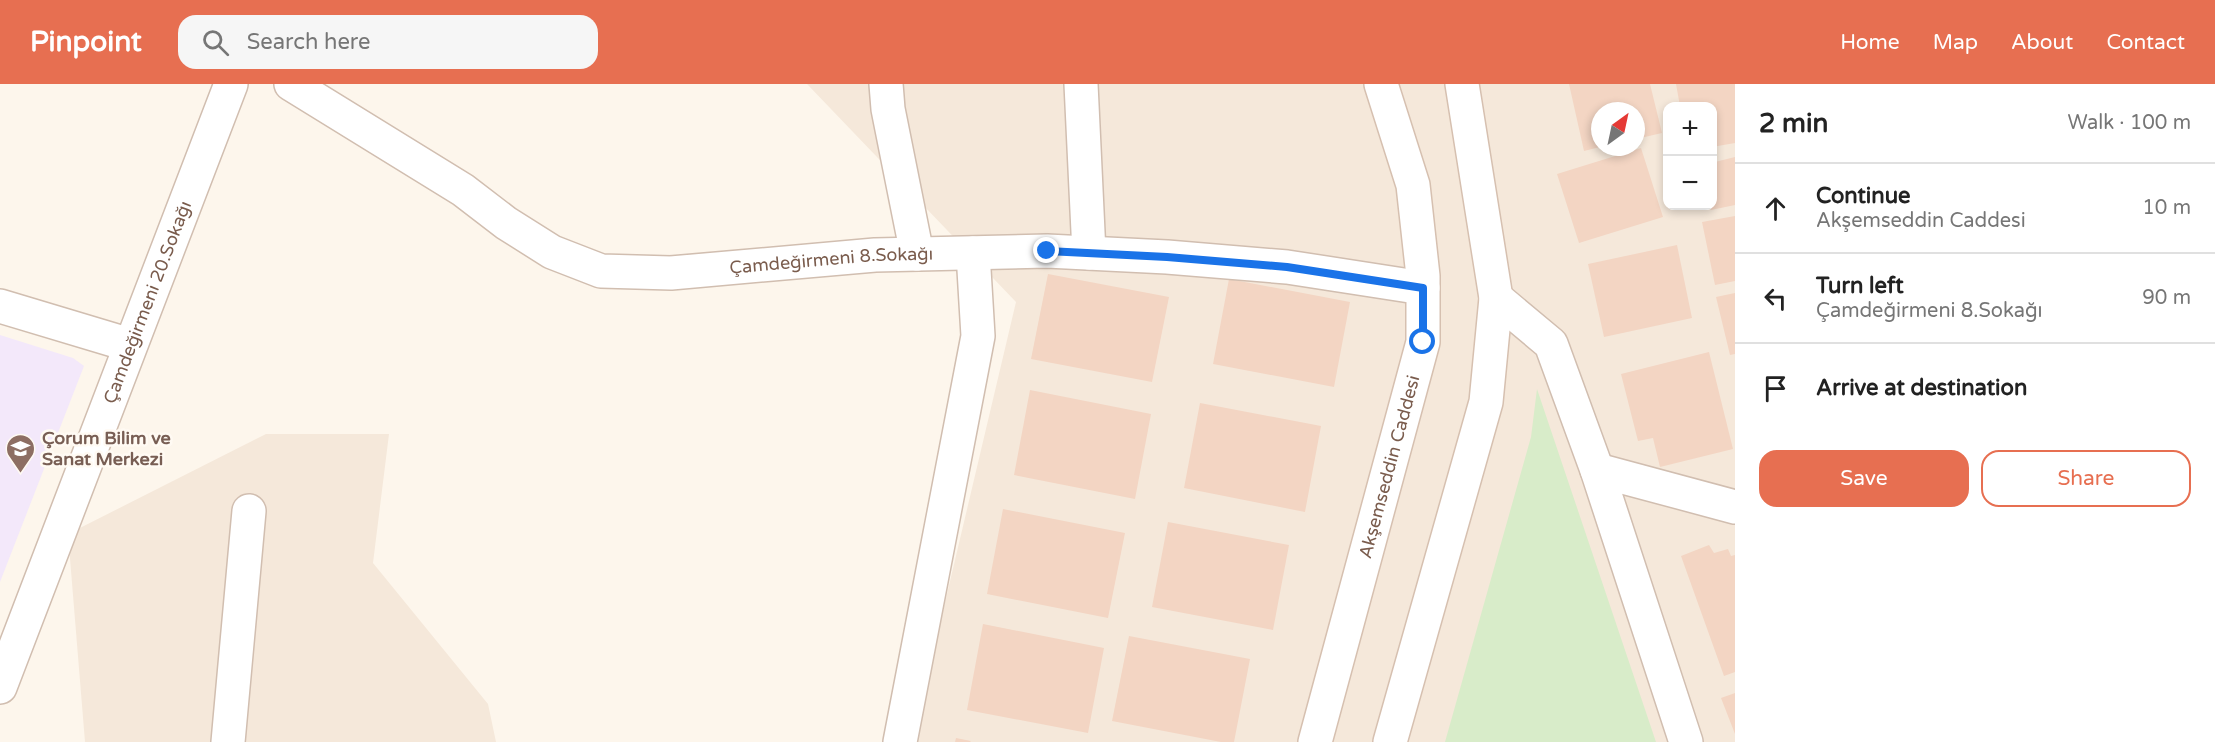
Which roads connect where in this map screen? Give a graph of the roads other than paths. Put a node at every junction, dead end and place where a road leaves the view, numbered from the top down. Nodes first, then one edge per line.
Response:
1 (231, 84) edge
2 (291, 84) edge
3 (886, 84) edge
4 (1081, 84) edge
5 (1381, 84) edge
6 (1462, 84) edge
7 (973, 253) junction
8 (1089, 253) junction
9 (917, 254) junction
10 (1423, 288) junction
11 (1496, 298) junction
12 (0, 306) edge
13 (130, 345) junction
14 (1597, 470) junction
15 (1735, 507) edge
16 (249, 511) dead end
17 (0, 687) edge
18 (228, 742) edge
19 (900, 742) edge
20 (1315, 742) edge
21 (1390, 742) edge
22 (1686, 742) edge

1 - 13 street, Çamdeğirmeni 20.Sokağı
2 - 9 street, Çamdeğirmeni 8.Sokağı
3 - 9 street
4 - 8 street
5 - 10 street, Akşemseddin Caddesi
6 - 11 street
7 - 8 street, Çamdeğirmeni 8.Sokağı
7 - 9 street, Çamdeğirmeni 8.Sokağı
7 - 19 street
8 - 10 street, Çamdeğirmeni 8.Sokağı
10 - 20 street, Akşemseddin Caddesi
11 - 14 street
11 - 21 street
12 - 13 street
13 - 17 street, Çamdeğirmeni 20.Sokağı
14 - 15 street
14 - 22 street
16 - 18 street

